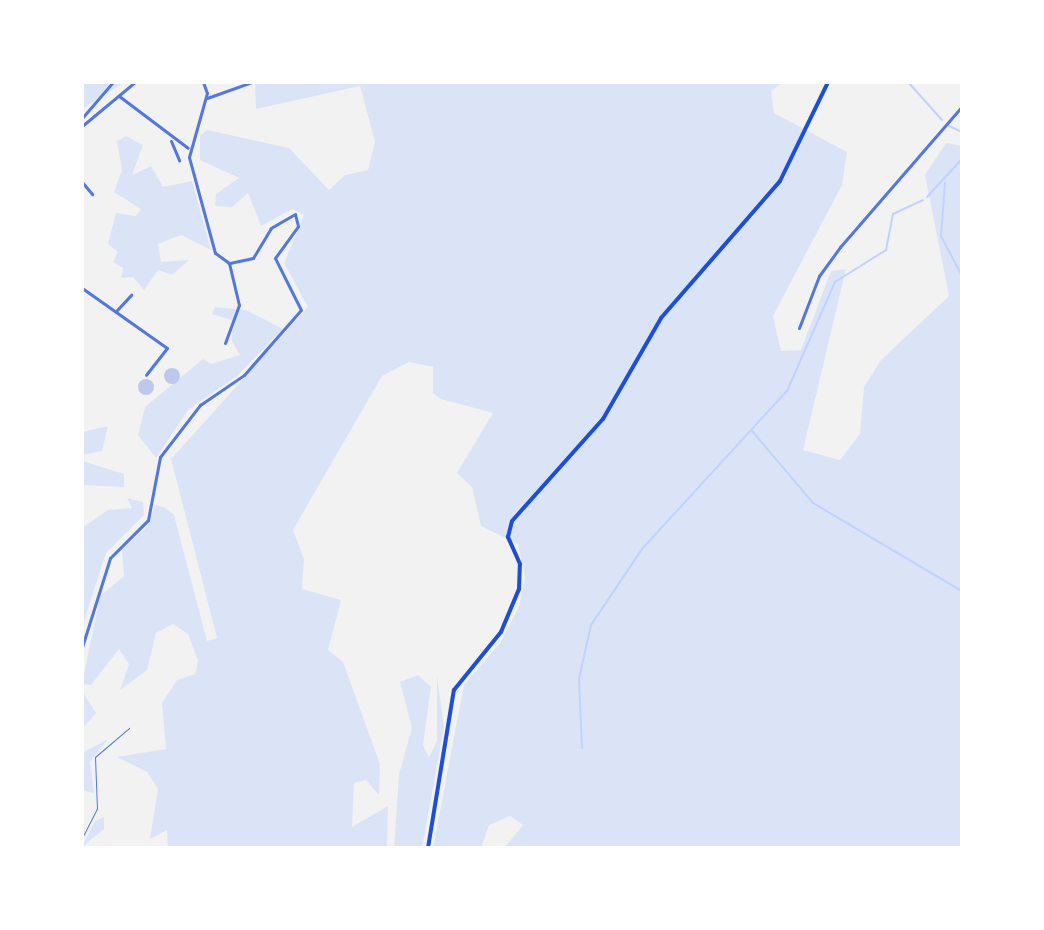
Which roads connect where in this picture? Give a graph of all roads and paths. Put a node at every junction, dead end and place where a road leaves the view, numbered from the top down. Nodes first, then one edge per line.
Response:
1 (113, 82) edge
2 (135, 82) edge
3 (203, 82) edge
4 (252, 82) edge
5 (828, 82) edge
6 (119, 96) junction
7 (206, 98) junction
8 (962, 106) edge
9 (82, 118) edge
10 (82, 126) edge
11 (171, 141) junction
12 (189, 148) junction
13 (179, 160) dead end
14 (82, 182) edge
15 (92, 194) dead end
16 (82, 250) edge
17 (229, 263) junction
18 (82, 272) edge
19 (82, 288) edge
20 (131, 295) dead end
21 (117, 310) junction
22 (799, 328) dead end
23 (225, 343) dead end
24 (146, 375) dead end
25 (82, 647) edge
26 (129, 728) dead end
27 (82, 838) edge
28 (428, 848) edge

1 - 9 street
2 - 6 street
3 - 7 street
4 - 7 street
5 - 28 main road
6 - 10 street
6 - 11 street
7 - 12 street
8 - 22 street
11 - 12 street
11 - 13 street
12 - 17 street
14 - 15 street
16 - 18 street
17 - 23 street
17 - 25 street
19 - 21 street
20 - 21 street
21 - 24 street
26 - 27 lane

